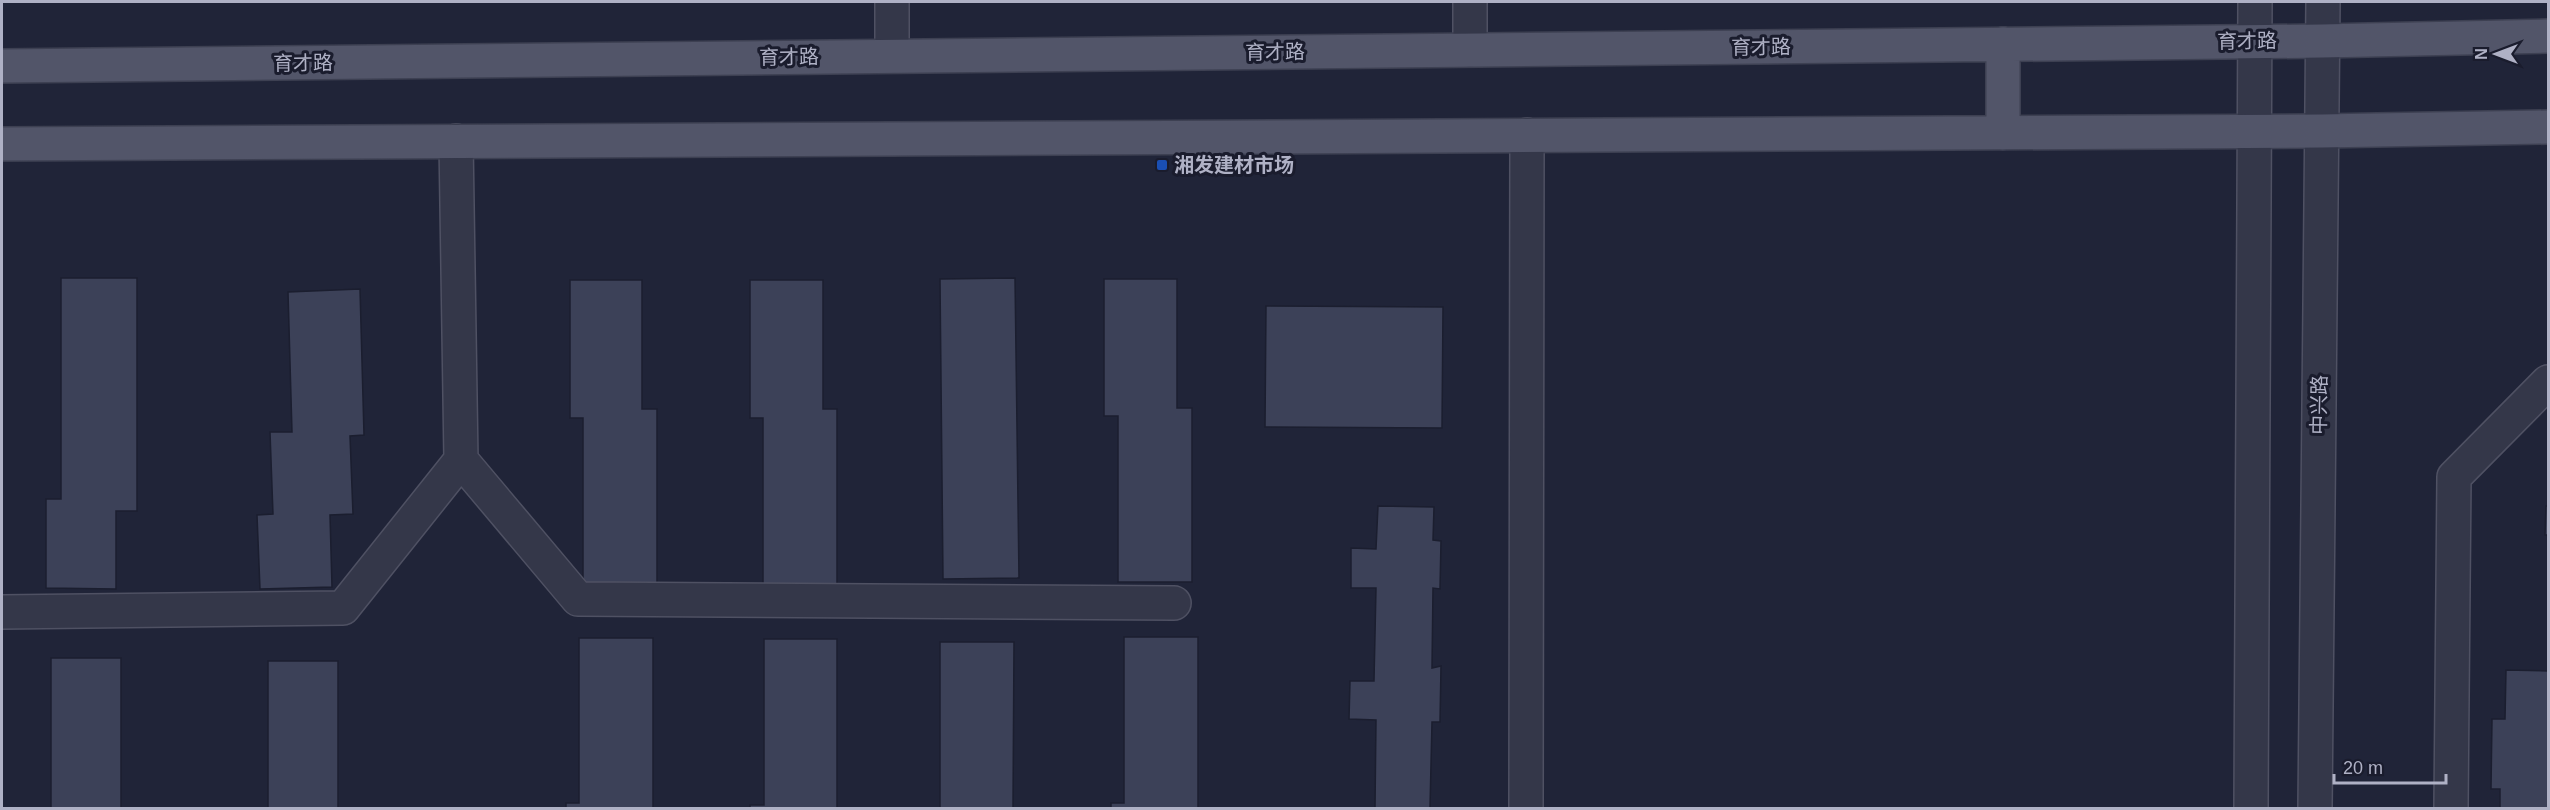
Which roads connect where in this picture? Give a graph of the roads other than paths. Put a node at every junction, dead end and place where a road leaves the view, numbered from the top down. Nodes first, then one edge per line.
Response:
1 (892, 2) edge
2 (1470, 2) edge
3 (2255, 2) edge
4 (2323, 2) edge
5 (2548, 36) edge
6 (2255, 41) junction
7 (2322, 41) junction
8 (2003, 44) junction
9 (1470, 50) junction
10 (892, 56) junction
11 (2, 66) edge
12 (2548, 127) edge
13 (2255, 131) junction
14 (2322, 131) junction
15 (2003, 133) junction
16 (1527, 135) junction
17 (456, 141) junction
18 (2, 144) edge
19 (2548, 382) edge
20 (461, 460) junction
21 (1174, 603) dead end
22 (2, 612) edge
23 (1526, 808) edge
24 (2251, 808) edge
25 (2315, 808) edge
26 (2451, 808) edge

1 - 10 street
2 - 9 street
3 - 6 street
4 - 7 street, 中兴路
5 - 7 main road, 育才路
6 - 7 main road, 育才路
6 - 8 main road, 育才路
6 - 13 street
7 - 14 street, 中兴路
8 - 9 main road, 育才路
8 - 15 main road
9 - 10 main road, 育才路
10 - 11 main road, 育才路
12 - 14 main road
13 - 14 main road
13 - 15 main road
13 - 24 street
14 - 25 street, 中兴路
15 - 16 main road
16 - 17 main road
16 - 23 street
17 - 18 main road
17 - 20 street
19 - 26 street
20 - 21 street
20 - 22 street

